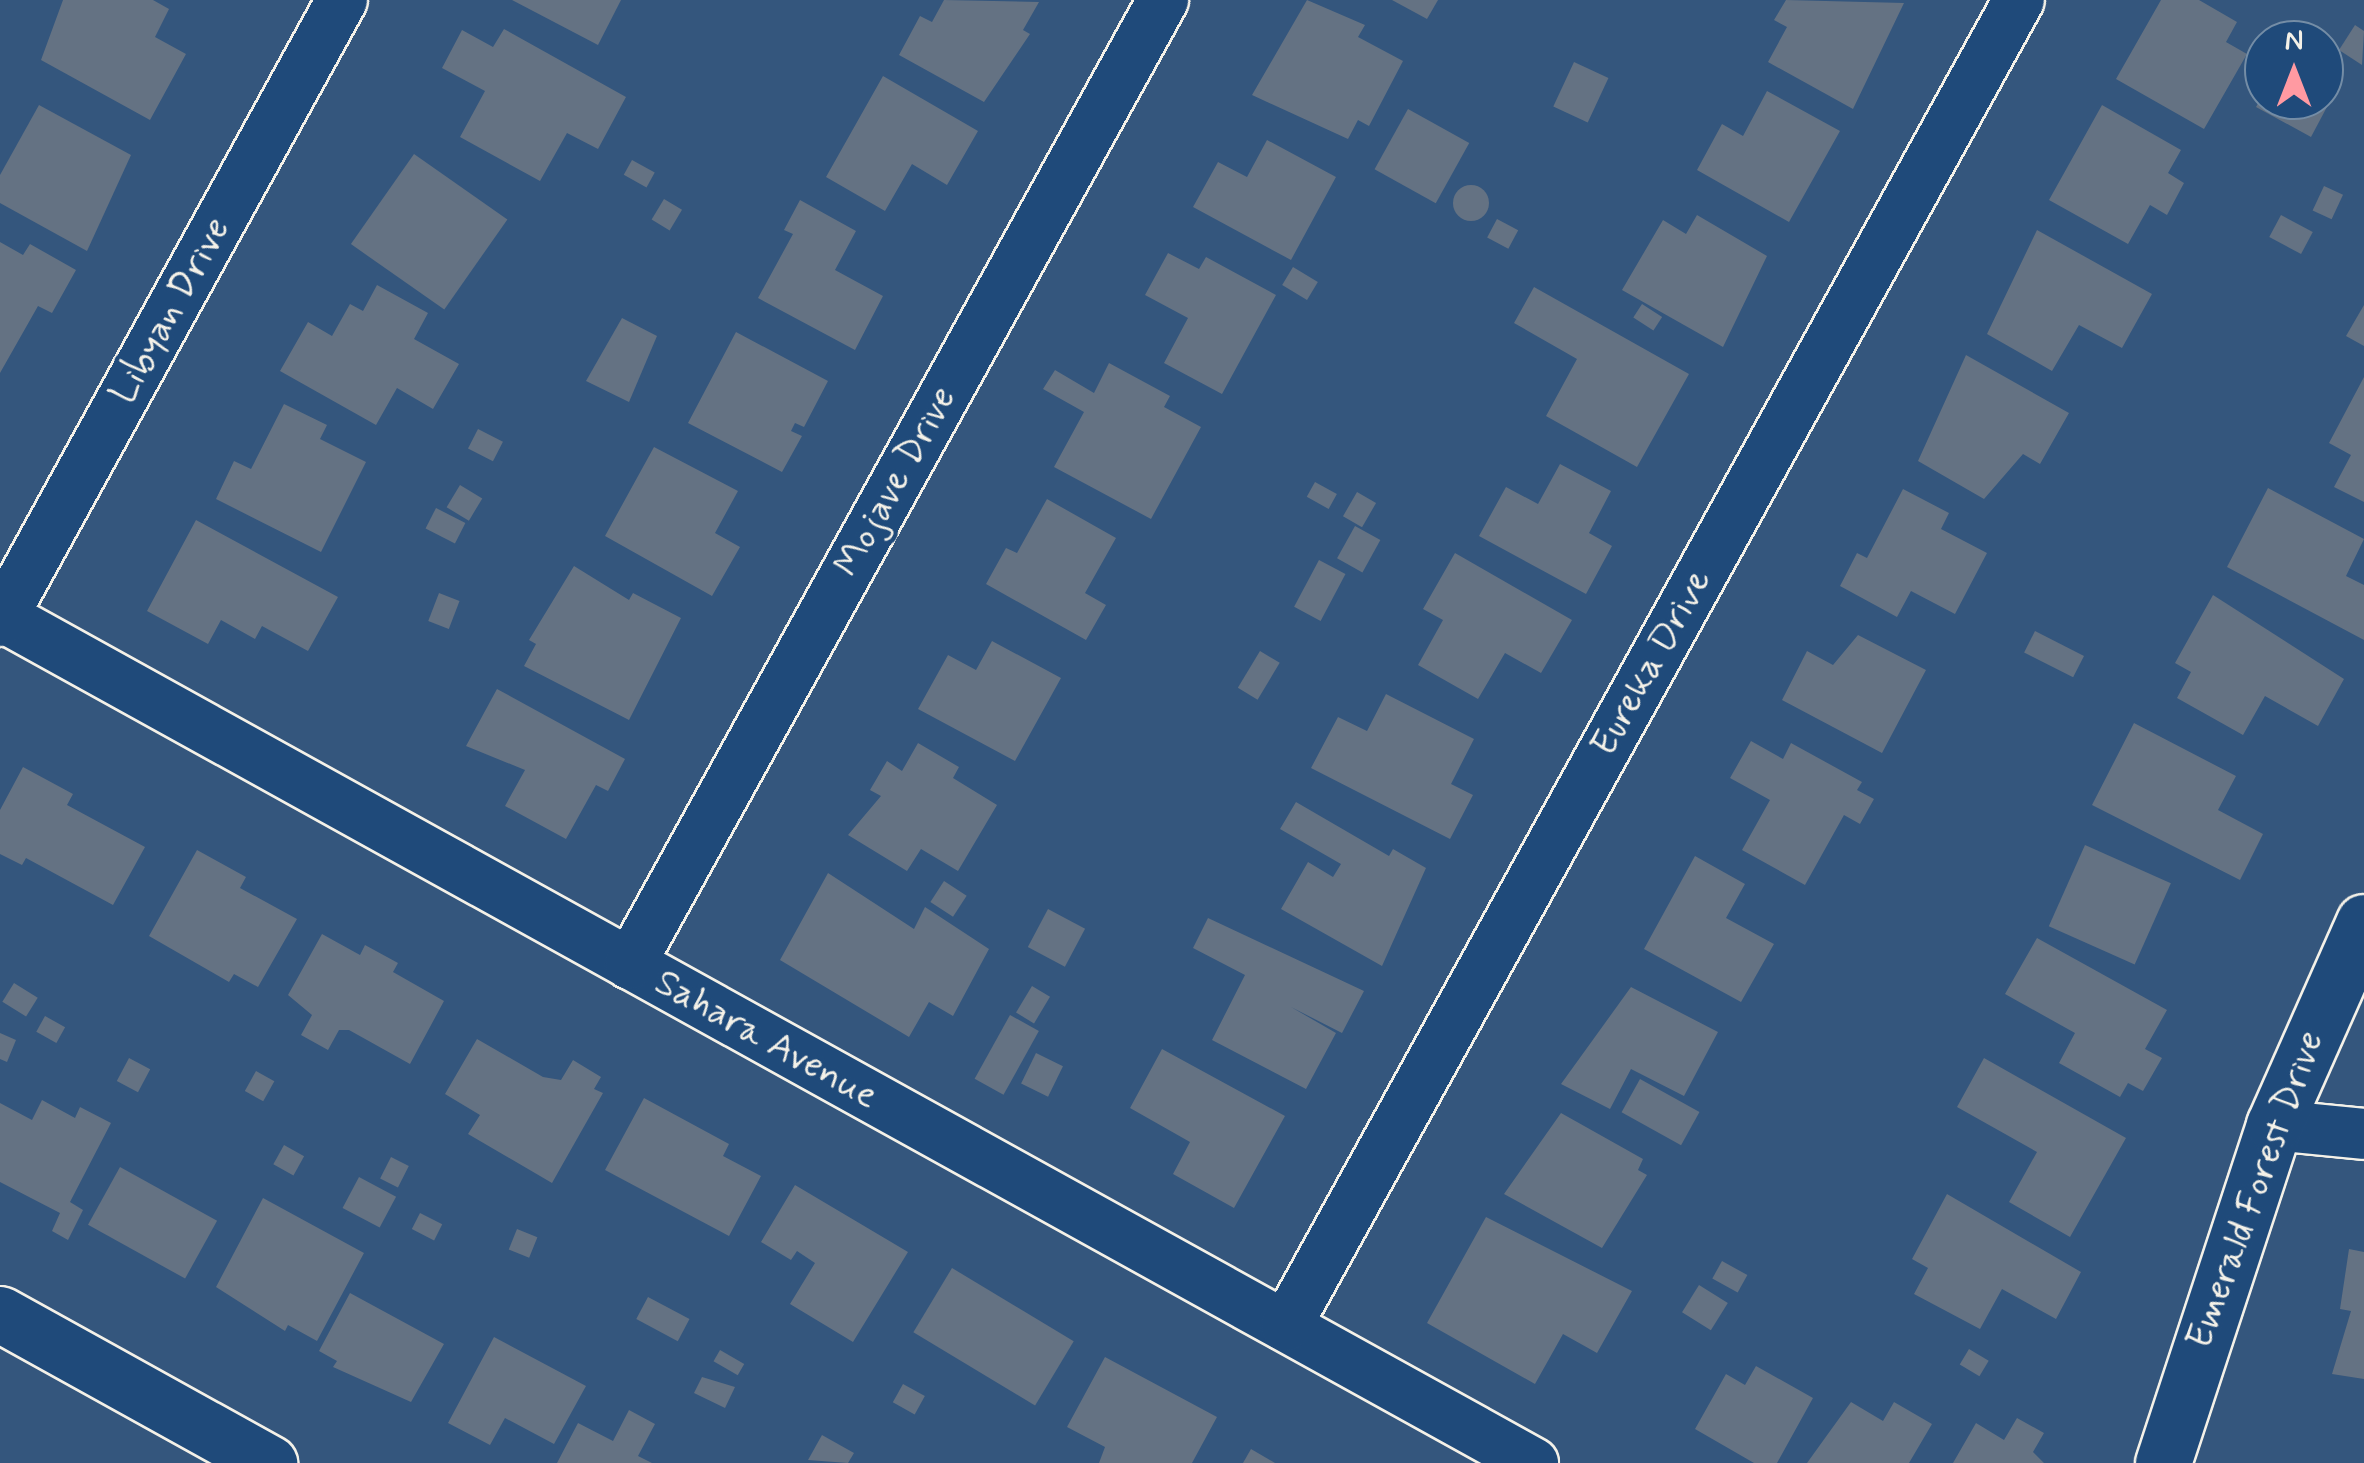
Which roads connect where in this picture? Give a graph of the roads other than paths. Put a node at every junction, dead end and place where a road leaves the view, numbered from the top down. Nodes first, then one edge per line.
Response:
1 (342, 0) edge
2 (1163, 0) edge
3 (2019, 0) edge
4 (1, 618) edge
5 (2364, 922) edge
6 (630, 964) junction
7 (2274, 1125) junction
8 (2364, 1134) edge
9 (0, 1314) edge
10 (1286, 1326) junction
11 (269, 1463) edge
12 (1534, 1463) edge
13 (2162, 1463) edge

1 - 4 street, Libyan Drive
2 - 6 street, Mojave Drive
3 - 10 street, Eureka Drive
4 - 6 street, Sahara Avenue
5 - 7 street, Emerald Forest Drive
6 - 10 street, Sahara Avenue
7 - 8 street
7 - 13 street, Emerald Forest Drive
9 - 11 street
10 - 12 street, Sahara Avenue

